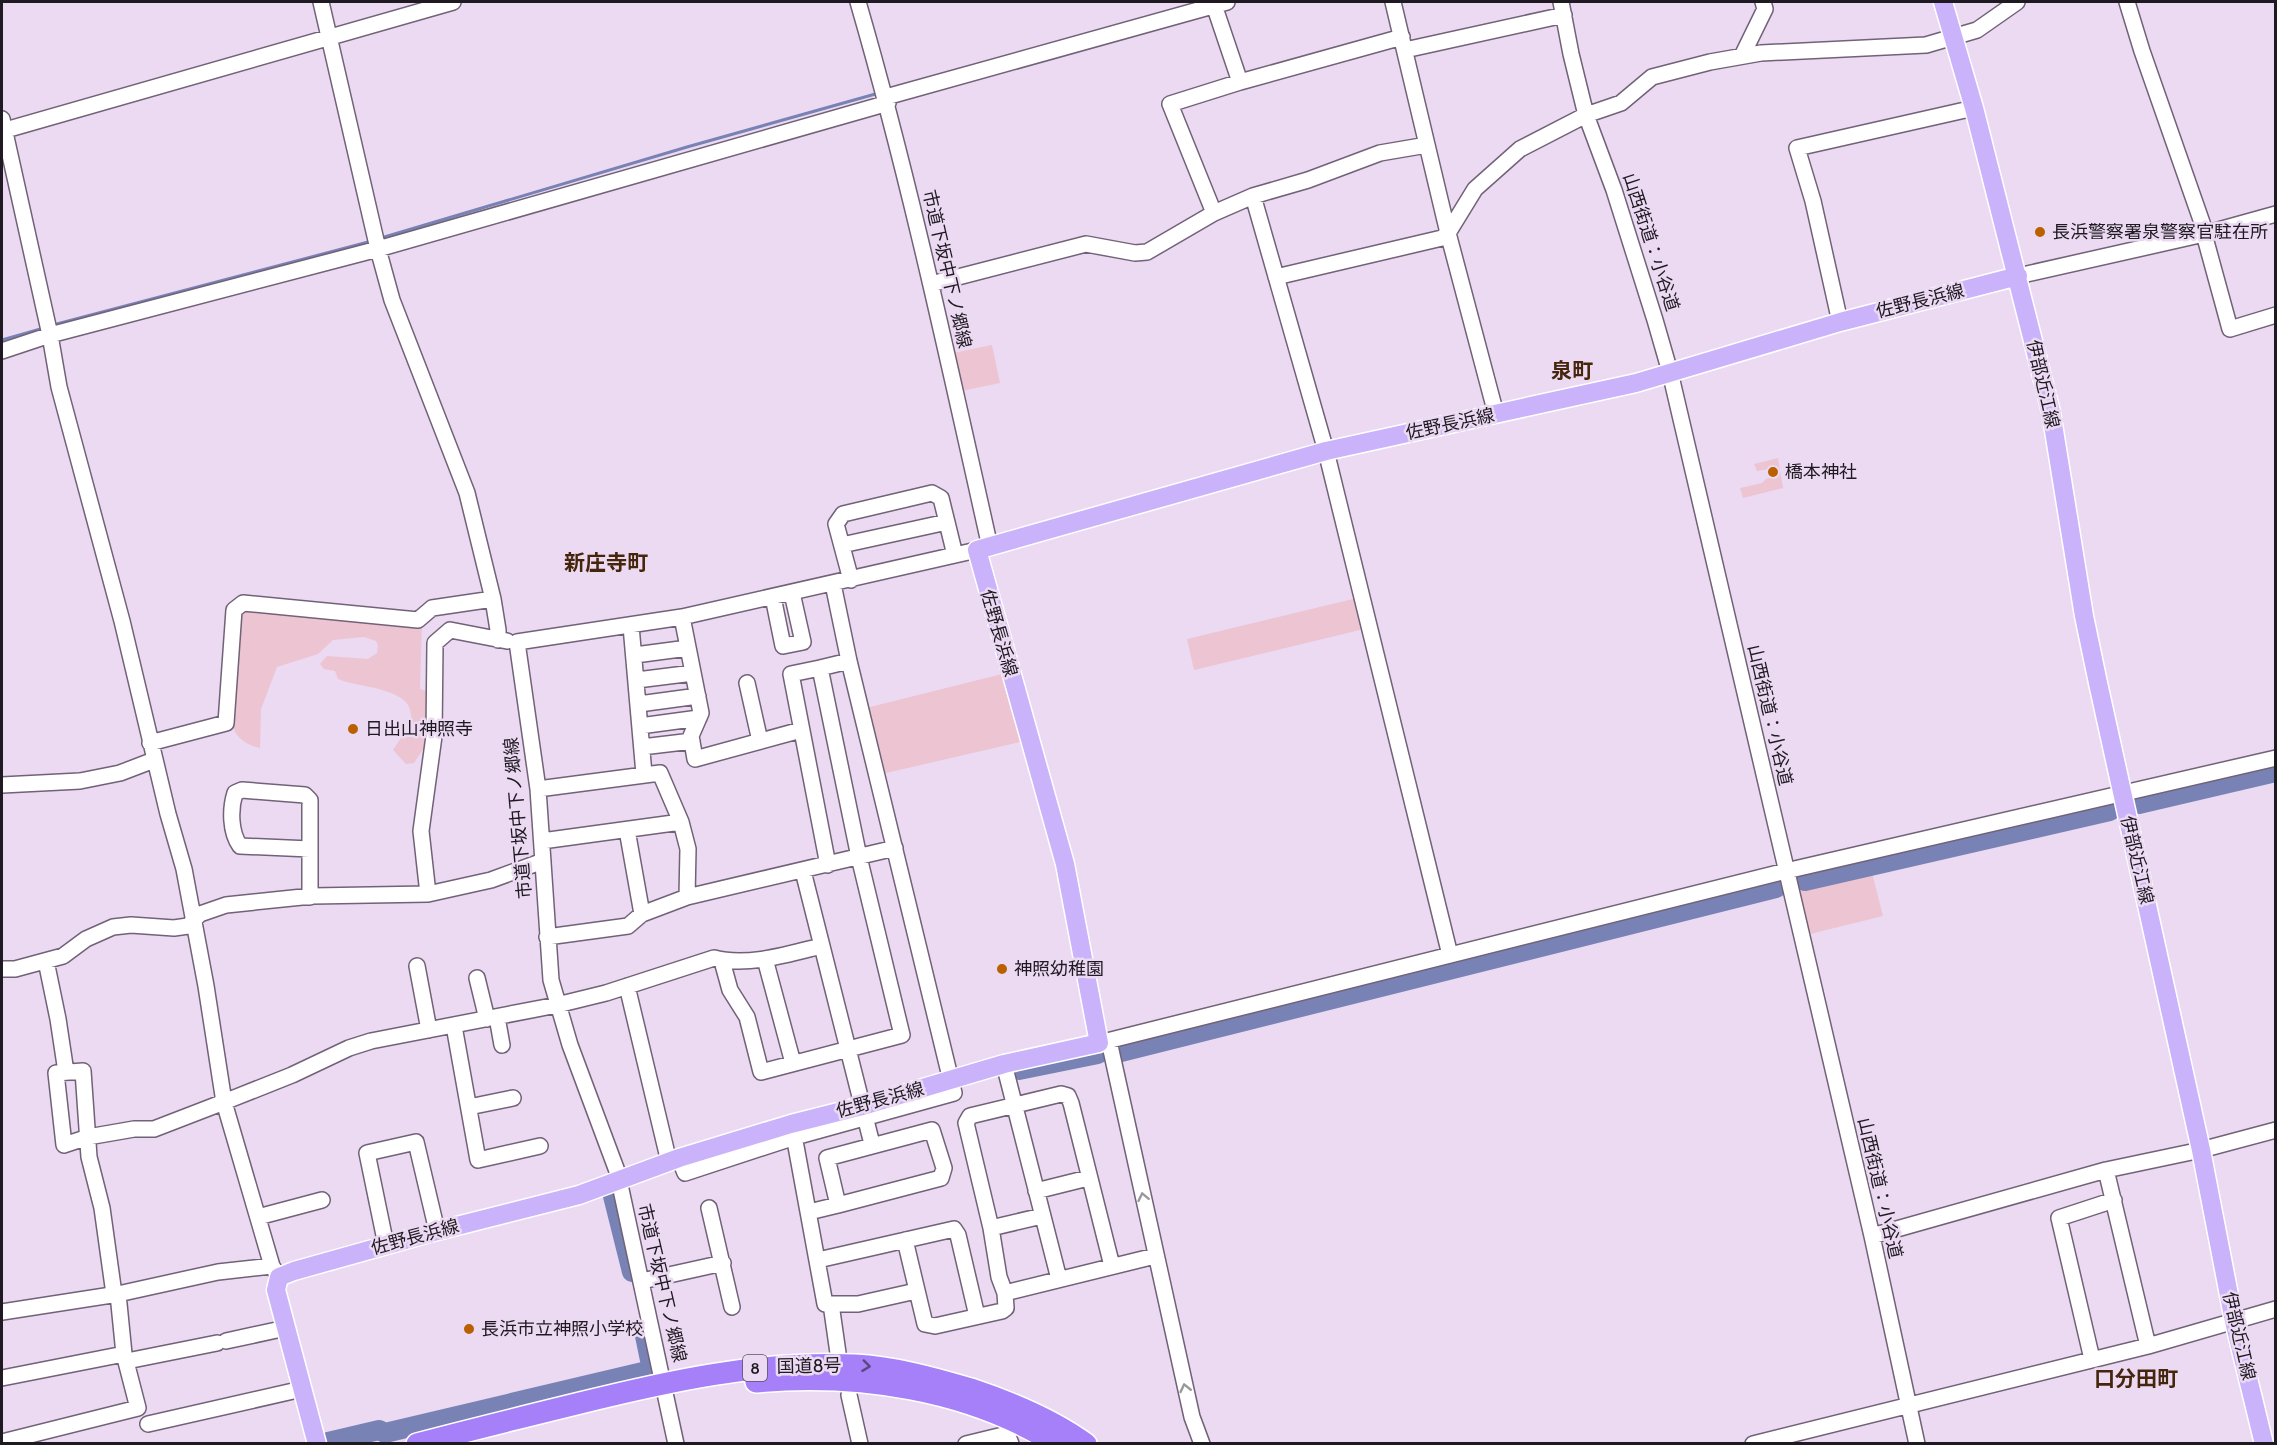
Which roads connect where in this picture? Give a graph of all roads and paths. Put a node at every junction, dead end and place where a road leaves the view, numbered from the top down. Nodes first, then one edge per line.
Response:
1 (321, 2) edge
2 (453, 2) edge
3 (858, 2) edge
4 (1393, 2) edge
5 (1763, 2) edge
6 (1943, 2) edge
7 (2017, 2) edge
8 (2127, 2) edge
9 (1218, 3) edge
10 (1563, 8) edge
11 (329, 36) junction
12 (1953, 38) junction
13 (1403, 44) junction
14 (1742, 56) junction
15 (1240, 82) junction
16 (885, 95) junction
17 (1974, 108) junction
18 (1586, 115) junction
19 (3, 126) edge
20 (1427, 145) junction
21 (1253, 196) junction
22 (1214, 213) junction
23 (2276, 214) edge
24 (1448, 233) junction
25 (2206, 234) junction
26 (376, 243) junction
27 (2018, 276) junction
28 (1276, 277) junction
29 (931, 284) junction
30 (2276, 315) edge
31 (1840, 322) junction
32 (50, 335) junction
33 (2, 351) edge
34 (1670, 372) junction
35 (1496, 414) junction
36 (1326, 451) junction
37 (947, 522) junction
38 (842, 545) junction
39 (983, 549) junction
40 (955, 555) junction
41 (851, 580) junction
42 (833, 584) junction
43 (792, 593) junction
44 (773, 597) junction
45 (493, 598) junction
46 (682, 617) junction
47 (631, 626) junction
48 (498, 640) junction
49 (517, 642) junction
50 (688, 648) junction
51 (634, 655) junction
52 (849, 661) junction
53 (820, 668) junction
54 (693, 673) junction
55 (637, 680) junction
56 (747, 684) dead end
57 (698, 696) junction
58 (639, 704) junction
59 (699, 718) junction
60 (640, 726) junction
61 (801, 730) junction
62 (692, 741) junction
63 (760, 741) junction
64 (150, 743) junction
65 (642, 747) junction
66 (2276, 758) edge
67 (154, 760) junction
68 (644, 774) junction
69 (2, 785) edge
70 (538, 789) junction
71 (2122, 794) junction
72 (681, 822) junction
73 (627, 830) junction
74 (542, 841) junction
75 (896, 848) junction
76 (310, 849) junction
77 (859, 857) junction
78 (543, 861) junction
79 (828, 864) junction
80 (803, 871) junction
81 (1786, 871) junction
82 (428, 894) junction
83 (310, 897) junction
84 (687, 897) junction
85 (642, 914) junction
86 (194, 920) junction
87 (547, 937) junction
88 (821, 946) junction
89 (1450, 955) junction
90 (765, 959) junction
91 (46, 961) junction
92 (722, 961) junction
93 (417, 966) dead end
94 (2, 969) edge
95 (477, 978) dead end
96 (627, 986) junction
97 (557, 1005) junction
98 (492, 1018) junction
99 (453, 1026) junction
100 (429, 1030) junction
101 (1104, 1042) junction
102 (502, 1045) dead end
103 (847, 1050) junction
104 (793, 1063) junction
105 (1004, 1064) junction
106 (66, 1072) junction
107 (952, 1085) junction
108 (513, 1098) dead end
109 (224, 1102) junction
110 (1015, 1105) junction
111 (469, 1107) junction
112 (864, 1111) junction
113 (2276, 1130) edge
114 (793, 1131) junction
115 (88, 1137) junction
116 (872, 1144) junction
117 (540, 1146) dead end
118 (2201, 1150) junction
119 (678, 1163) junction
120 (2106, 1170) junction
121 (1088, 1178) junction
122 (619, 1182) junction
123 (1036, 1191) junction
124 (322, 1200) dead end
125 (2114, 1200) junction
126 (838, 1205) junction
127 (709, 1208) dead end
128 (809, 1212) junction
129 (1042, 1216) junction
130 (258, 1217) junction
131 (991, 1228) junction
132 (437, 1231) junction
133 (1872, 1236) junction
134 (905, 1240) junction
135 (386, 1245) junction
136 (1155, 1256) junction
137 (818, 1260) junction
138 (723, 1263) junction
139 (1112, 1266) junction
140 (275, 1272) junction
141 (1059, 1279) junction
142 (642, 1281) junction
143 (916, 1291) junction
144 (1005, 1293) junction
145 (116, 1294) junction
146 (831, 1304) junction
147 (732, 1307) dead end
148 (2276, 1309) edge
149 (2, 1312) edge
150 (977, 1316) junction
151 (2234, 1321) junction
152 (286, 1328) junction
153 (2148, 1346) junction
154 (838, 1353) dead end
155 (126, 1357) junction
156 (2092, 1359) junction
157 (2, 1378) edge
158 (302, 1389) junction
159 (666, 1389) junction
160 (849, 1395) dead end
161 (1908, 1405) junction
162 (148, 1424) dead end
163 (859, 1441) edge
164 (2, 1442) edge
165 (317, 1443) edge
166 (417, 1443) edge
167 (470, 1443) edge
168 (676, 1443) edge
169 (843, 1443) edge
170 (966, 1443) edge
171 (1011, 1443) edge
172 (1056, 1443) edge
173 (1086, 1443) edge
174 (1202, 1443) edge
175 (1753, 1443) edge
176 (1917, 1443) edge
177 (2264, 1443) edge

1 - 11 street
2 - 11 street
3 - 16 street, 市道下坂中下ノ郷線
4 - 13 street
5 - 14 street
6 - 12 main road
7 - 12 street
8 - 25 street
9 - 15 street
9 - 16 street
10 - 13 street
10 - 18 street, 山西街道：小谷道
11 - 19 street
11 - 26 street
12 - 14 street
12 - 17 main road
13 - 15 street
13 - 20 street
14 - 18 street
15 - 22 street
16 - 26 street
16 - 29 street, 市道下坂中下ノ郷線
17 - 27 main road
17 - 31 street
18 - 24 street
18 - 34 street, 山西街道：小谷道
19 - 32 street
20 - 21 street
20 - 24 street
21 - 22 street
21 - 28 street
22 - 29 street
23 - 25 street
24 - 28 street
24 - 35 street
25 - 27 street
25 - 30 street
26 - 32 street
26 - 45 street
27 - 31 main road, 佐野長浜線
27 - 71 main road, 伊部近江線
28 - 36 street
29 - 39 street, 市道下坂中下ノ郷線
31 - 34 main road, 佐野長浜線
32 - 33 street
32 - 64 street
34 - 35 main road, 佐野長浜線
34 - 81 street, 山西街道：小谷道
35 - 36 main road, 佐野長浜線
36 - 39 main road, 佐野長浜線
36 - 89 street
37 - 38 street
37 - 38 street
37 - 40 street
38 - 41 street
39 - 40 street
39 - 101 main road, 佐野長浜線
40 - 41 street
41 - 42 street
42 - 43 street
42 - 52 street
43 - 44 street
43 - 44 street
44 - 46 street
45 - 48 street
45 - 64 street
46 - 47 street
46 - 50 street
47 - 49 street
47 - 51 street
48 - 49 street
48 - 82 street
49 - 70 street, 市道下坂中下ノ郷線
50 - 51 street
50 - 54 street
51 - 55 street
52 - 53 street
52 - 75 street
53 - 61 street
53 - 77 street
54 - 55 street
54 - 57 street
55 - 58 street
56 - 63 street
57 - 58 street
57 - 59 street
58 - 60 street
59 - 60 street
59 - 62 street
60 - 65 street
61 - 63 street
61 - 79 street
62 - 63 street
62 - 65 street
64 - 67 street
65 - 68 street
66 - 71 street
67 - 69 street
67 - 86 street
68 - 70 street
68 - 72 street
70 - 74 street, 市道下坂中下ノ郷線
71 - 81 street
71 - 118 main road, 伊部近江線
72 - 73 street
72 - 84 street
73 - 74 street
73 - 85 street
74 - 78 street, 市道下坂中下ノ郷線
75 - 77 street
75 - 107 street
76 - 76 street
76 - 83 street
77 - 79 street
77 - 103 street
78 - 82 street
78 - 87 street, 市道下坂中下ノ郷線
79 - 80 street
80 - 84 street
80 - 88 street
81 - 89 street
81 - 133 street, 山西街道：小谷道
82 - 83 street
83 - 86 street
84 - 85 street
85 - 87 street
86 - 91 street
86 - 109 street
87 - 97 street, 市道下坂中下ノ郷線
88 - 90 street
88 - 103 street
89 - 101 street
90 - 92 street
90 - 104 street
91 - 94 street
91 - 106 street
92 - 96 street
92 - 104 street
93 - 100 street
95 - 98 street
96 - 97 street
96 - 119 street
97 - 98 street
97 - 122 street, 市道下坂中下ノ郷線
98 - 99 street
98 - 102 street
99 - 100 street
99 - 111 street
100 - 109 street
101 - 105 main road, 佐野長浜線
136 -> 101 street
103 - 104 street
103 - 112 street
105 - 107 main road, 佐野長浜線
105 - 110 street
106 - 115 street
106 - 115 street
107 - 112 main road, 佐野長浜線
108 - 111 street
109 - 115 street
109 - 130 street
110 - 121 street
110 - 123 street
110 - 131 street
111 - 117 street
112 - 114 main road, 佐野長浜線
112 - 116 street
113 - 118 street
114 - 119 main road, 佐野長浜線
114 - 128 street
115 - 145 street
116 - 126 street
116 - 126 street
118 - 120 street
118 - 151 main road, 伊部近江線
119 - 122 main road, 佐野長浜線
120 - 125 street
120 - 133 street
121 - 123 street
121 - 139 street
122 - 132 main road, 佐野長浜線
122 - 142 street, 市道下坂中下ノ郷線
123 - 129 street
124 - 130 street
125 - 153 street
125 - 156 street
126 - 128 street
127 - 138 street
128 - 137 street
129 - 131 street
129 - 141 street
130 - 140 street
131 - 144 street
132 - 135 main road, 佐野長浜線
132 - 135 street
133 - 161 street, 山西街道：小谷道
134 - 137 street
134 - 143 street
134 - 150 street
135 - 140 main road, 佐野長浜線
136 - 139 street
174 -> 136 street
137 - 146 street
138 - 142 street
138 - 147 street
139 - 141 street
140 - 145 street
140 - 152 main road
141 - 144 street
142 - 159 street, 市道下坂中下ノ郷線
143 - 146 street
143 - 150 street
144 - 150 street
145 - 149 street
145 - 155 street
146 - 154 street
148 - 151 street
151 - 153 street
151 - 177 main road, 伊部近江線
152 - 155 street
152 - 158 main road
153 - 156 street
155 - 157 street
155 - 164 street
156 - 161 street
158 - 162 street
158 - 165 main road
159 - 166 highway, 国道8号 / 8
159 - 167 highway, 国道8号 / 8
159 - 168 street, 市道下坂中下ノ郷線
159 - 172 highway, 国道8号 / 8
159 -> 173 highway, 国道8号 / 8
160 - 163 street
161 - 175 street
161 - 176 street, 山西街道：小谷道
163 - 169 street
170 - 171 street

